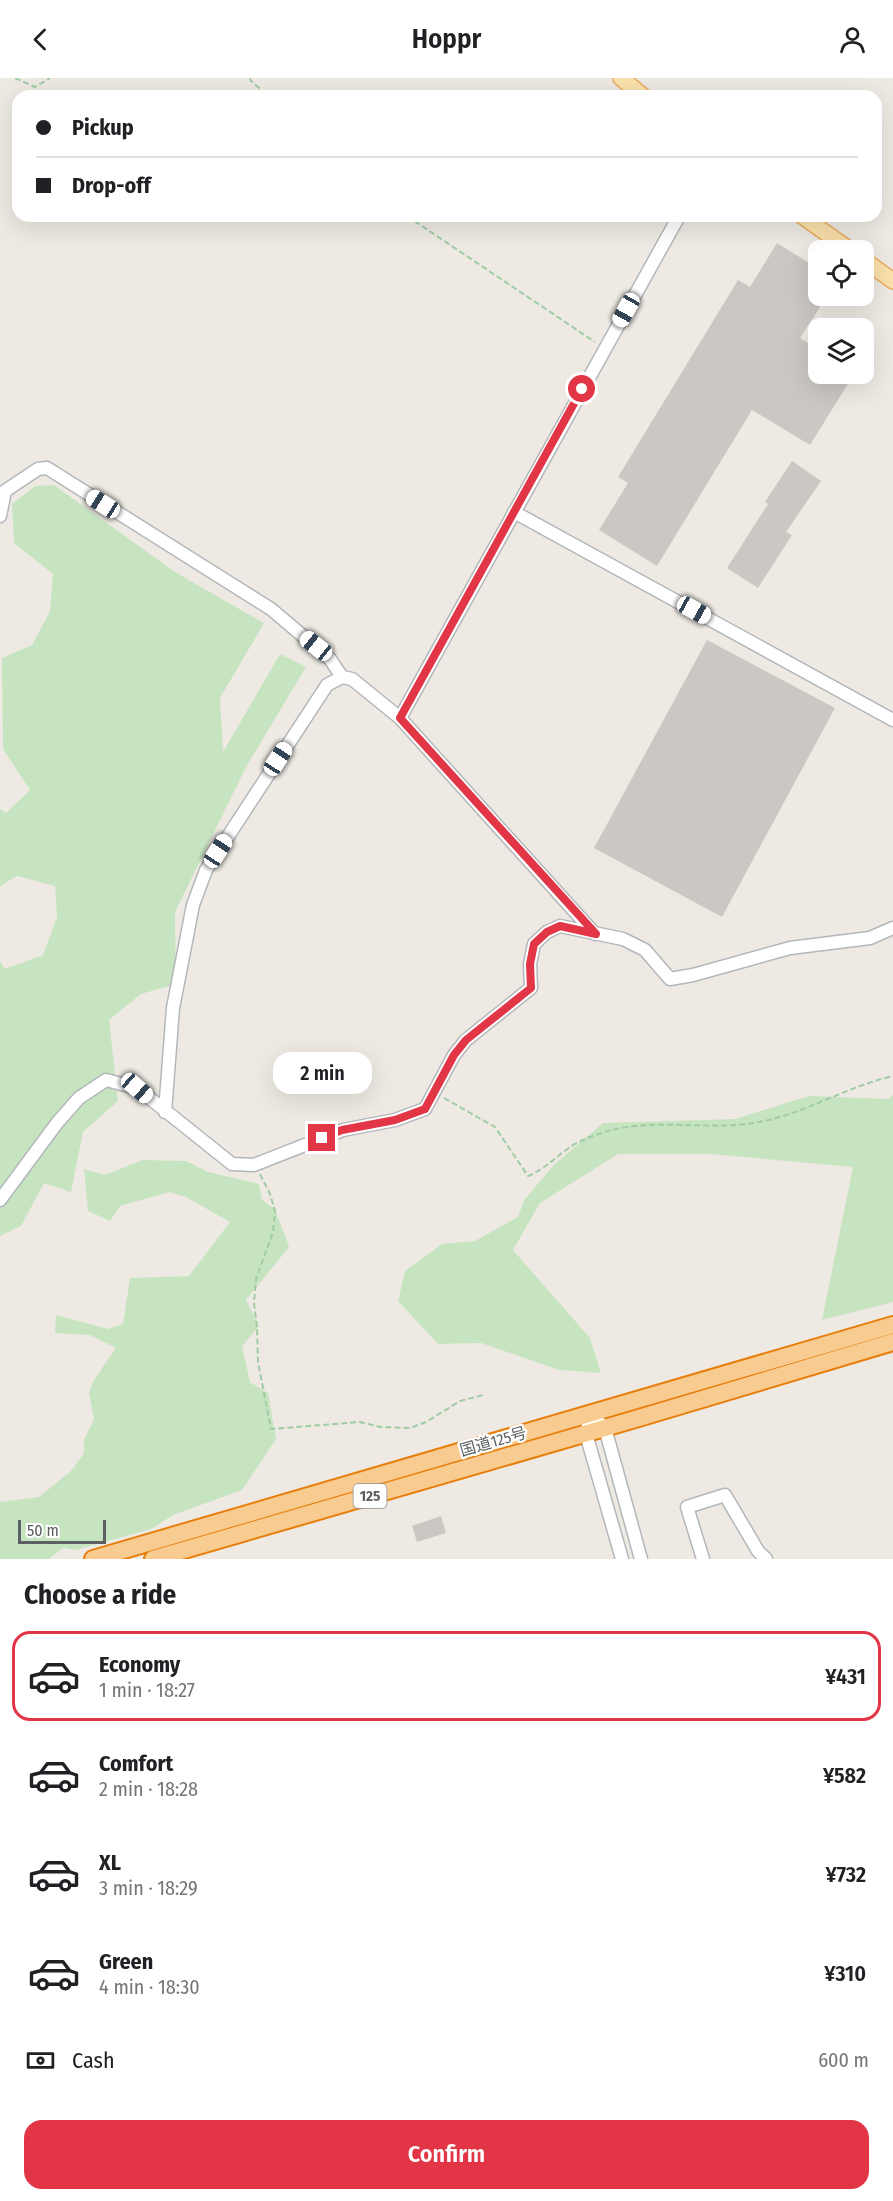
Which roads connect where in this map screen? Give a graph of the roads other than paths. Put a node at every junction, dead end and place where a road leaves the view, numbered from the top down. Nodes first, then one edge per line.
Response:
1 (621, 78) edge
2 (636, 90) edge
3 (676, 222) edge
4 (810, 222) edge
5 (836, 240) edge
6 (874, 267) edge
7 (893, 280) edge
8 (3, 490) edge
9 (514, 512) junction
10 (0, 516) edge
11 (342, 677) junction
12 (400, 718) junction
13 (893, 720) edge
14 (893, 928) edge
15 (596, 934) junction
16 (165, 1112) junction
17 (0, 1200) edge
18 (893, 1326) edge
19 (893, 1342) edge
20 (591, 1412) junction
21 (604, 1428) junction
22 (586, 1434) junction
23 (93, 1559) edge
24 (153, 1559) edge
25 (622, 1559) edge
26 (641, 1559) edge
27 (703, 1559) edge
28 (766, 1559) edge

1 - 2 main road
3 - 9 street
4 - 5 main road
6 - 7 main road
8 - 10 street
8 - 11 street
9 - 12 street
9 - 13 street
11 - 12 street
11 - 16 street
12 - 15 street
14 - 15 street
15 - 16 street
16 - 17 street
18 - 20 highway, 国道125号 / 125
19 - 21 highway, 国道125号 / 125
20 - 21 street
20 - 22 street
20 - 23 highway, 国道125号 / 125
21 - 22 highway, 国道125号 / 125
21 - 26 street
22 - 24 highway, 国道125号 / 125
22 - 25 street
27 - 28 street

